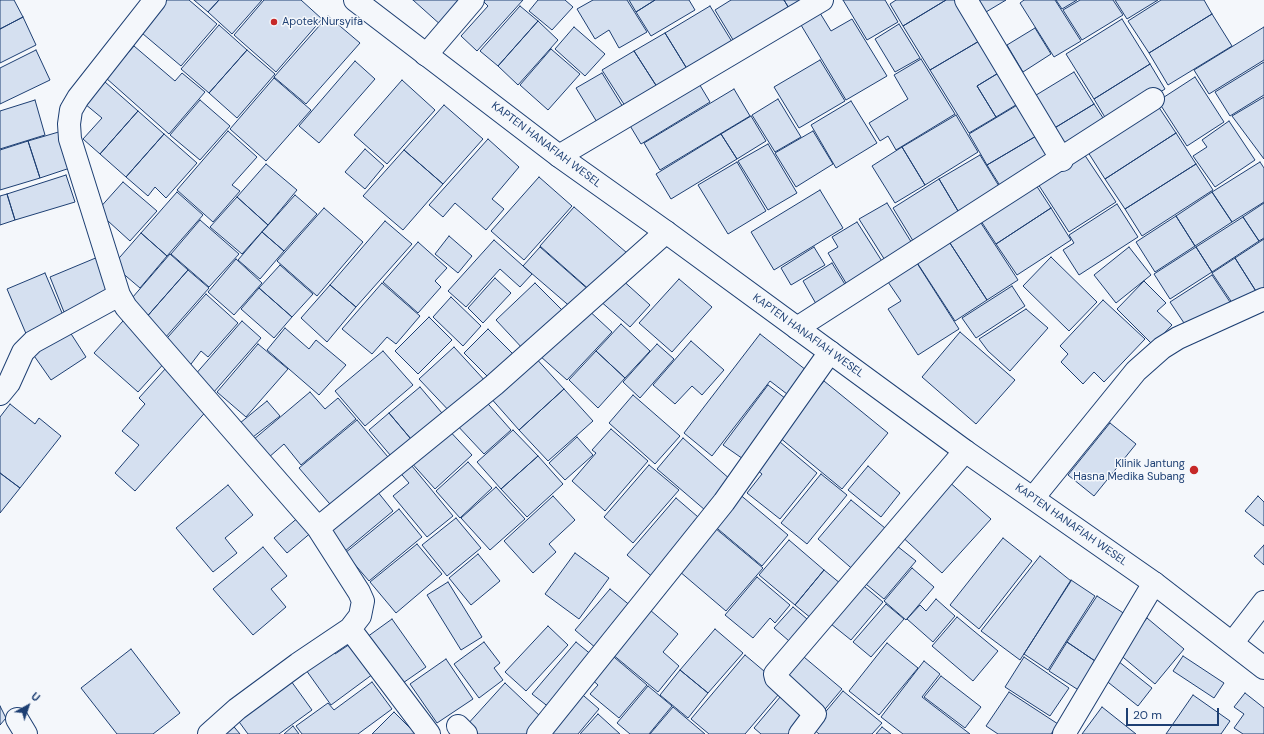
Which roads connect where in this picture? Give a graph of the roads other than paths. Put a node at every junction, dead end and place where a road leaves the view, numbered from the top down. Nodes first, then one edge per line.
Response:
1 (155, 0) edge
2 (355, 0) edge
3 (473, 0) edge
4 (822, 0) edge
5 (966, 0) edge
6 (426, 54) junction
7 (1153, 99) dead end
8 (559, 156) junction
9 (1062, 160) junction
10 (666, 232) junction
11 (119, 295) junction
12 (1264, 299) edge
13 (797, 328) junction
14 (830, 352) junction
15 (0, 394) edge
16 (965, 452) junction
17 (1034, 498) junction
18 (318, 528) junction
19 (1154, 583) junction
20 (1264, 602) edge
21 (350, 629) junction
22 (1233, 642) junction
23 (1264, 668) edge
24 (209, 734) edge
25 (429, 734) edge
26 (538, 734) edge
27 (800, 734) edge
28 (1064, 734) edge

1 - 11 street
2 - 6 street, KAPTEN HANAFIAH WESEL
3 - 6 street
4 - 8 street
5 - 9 street
6 - 8 street, KAPTEN HANAFIAH WESEL
7 - 9 street
8 - 10 street, KAPTEN HANAFIAH WESEL
9 - 13 street
10 - 13 street, KAPTEN HANAFIAH WESEL
10 - 18 street
11 - 15 street
11 - 18 street
12 - 17 street
13 - 14 street, KAPTEN HANAFIAH WESEL
14 - 16 street, KAPTEN HANAFIAH WESEL
14 - 26 street
16 - 17 street, KAPTEN HANAFIAH WESEL
16 - 27 street
17 - 19 street, KAPTEN HANAFIAH WESEL
18 - 21 street
19 - 22 street, KAPTEN HANAFIAH WESEL
19 - 28 street
20 - 22 street
21 - 24 street
21 - 25 street
22 - 23 street, KAPTEN HANAFIAH WESEL

